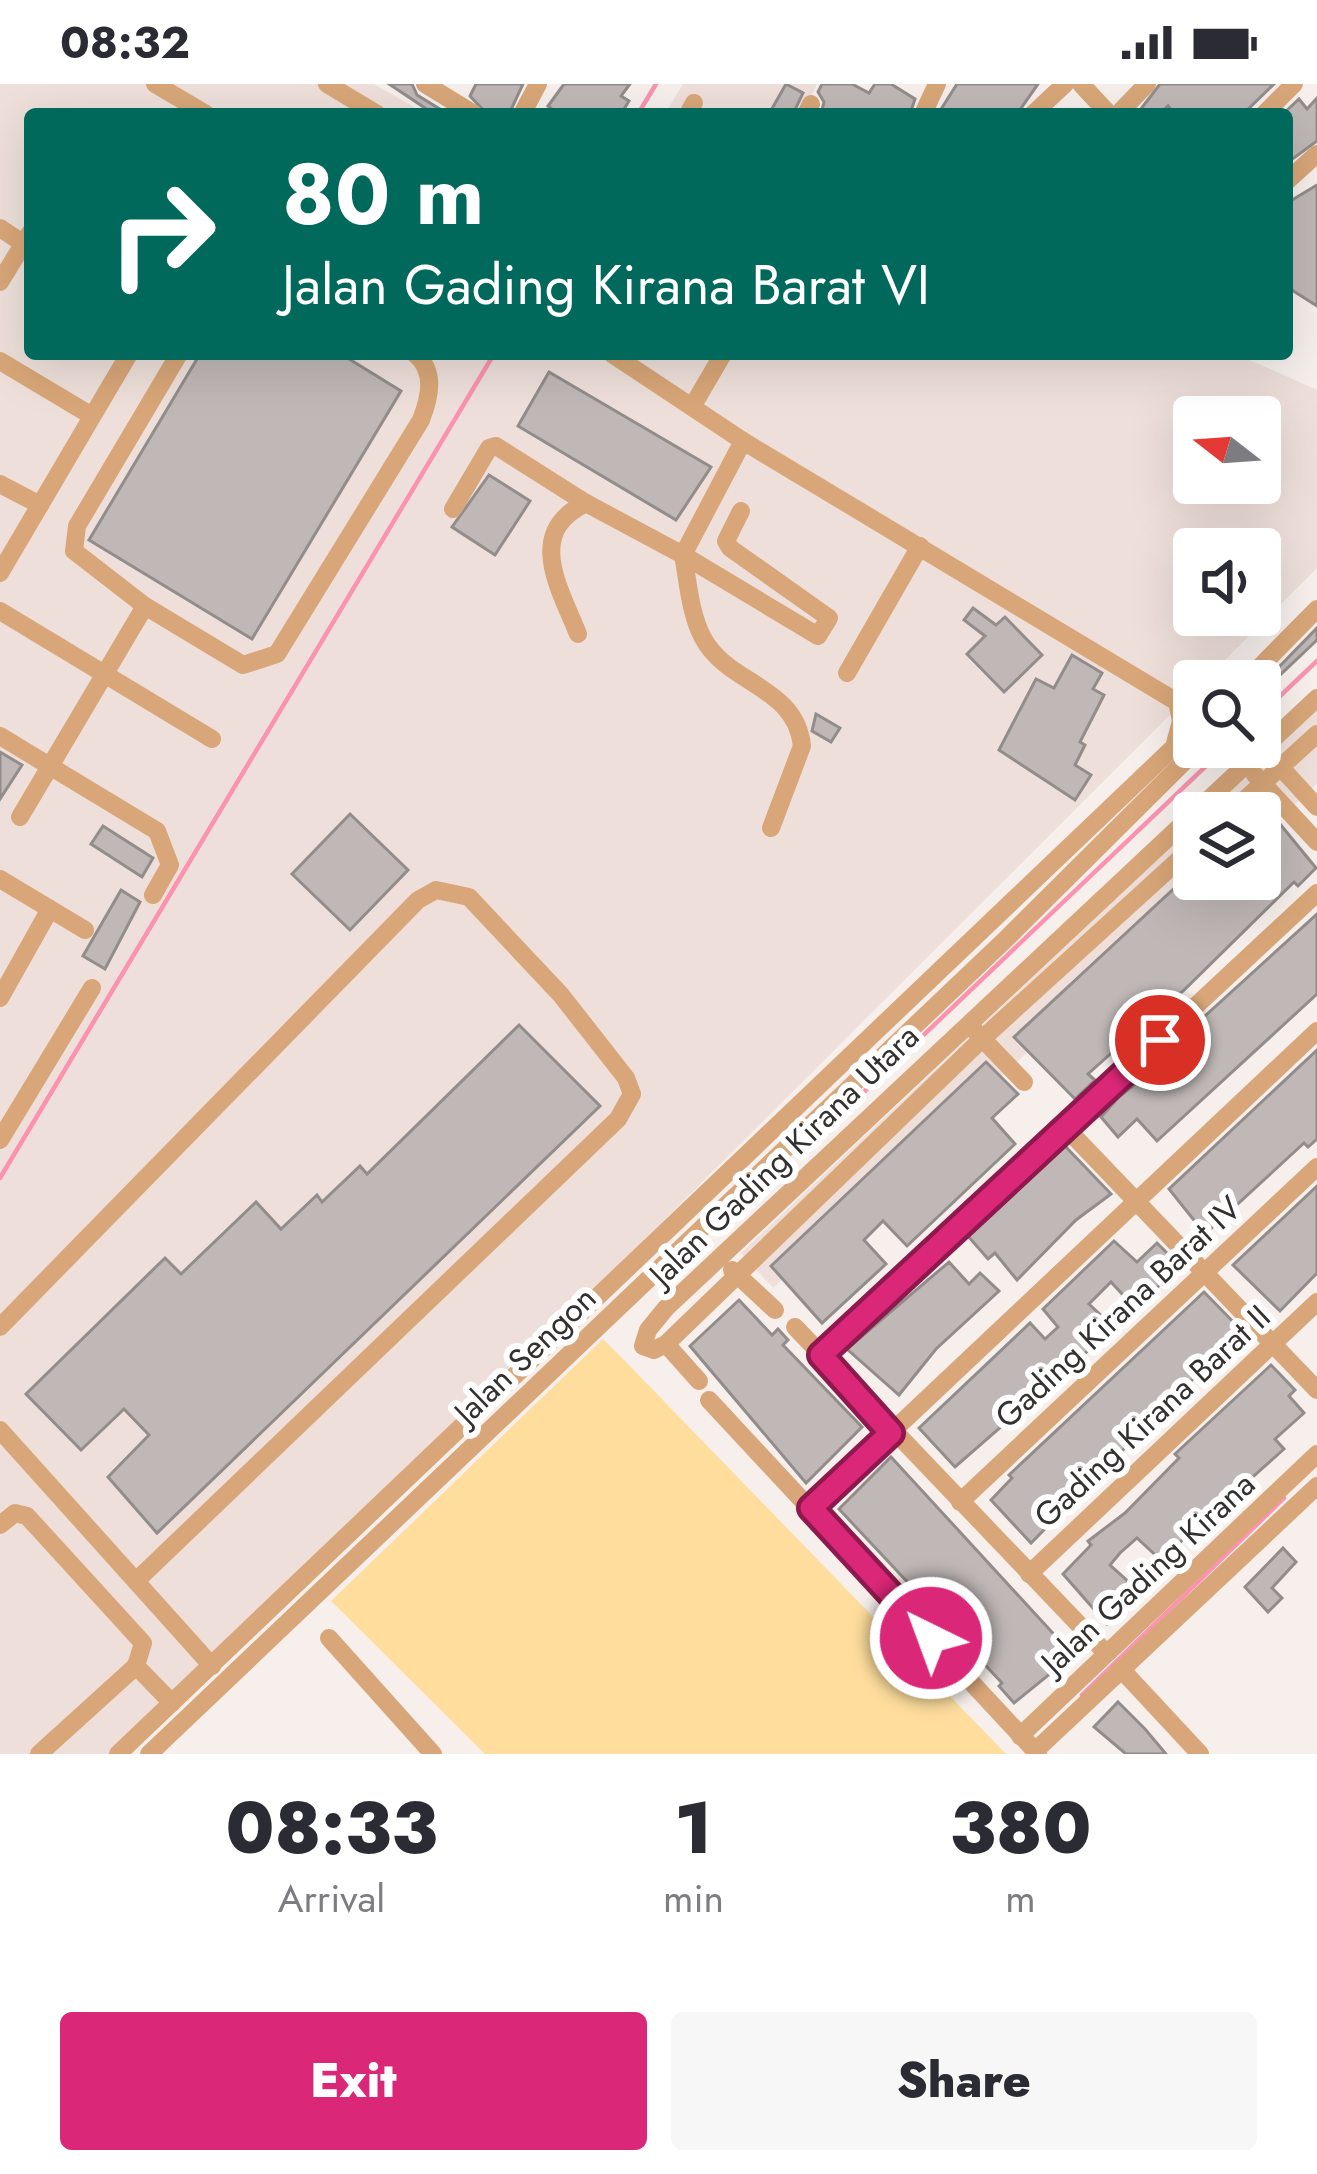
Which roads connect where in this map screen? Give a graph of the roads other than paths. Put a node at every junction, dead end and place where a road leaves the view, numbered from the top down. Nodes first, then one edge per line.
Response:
1 (155, 84) edge
2 (327, 84) edge
3 (424, 84) edge
4 (1065, 84) edge
5 (1081, 84) edge
6 (1147, 84) edge
7 (1294, 84) edge
8 (463, 101) edge
9 (196, 108) edge
10 (367, 108) edge
11 (1039, 108) edge
12 (1107, 108) edge
13 (1121, 108) edge
14 (1270, 108) edge
15 (1317, 154) edge
16 (1293, 176) edge
17 (24, 248) edge
18 (0, 282) edge
19 (125, 360) edge
20 (176, 360) edge
21 (420, 360) edge
22 (621, 360) edge
23 (719, 360) edge
24 (0, 361) edge
25 (692, 407) junction
26 (92, 416) junction
27 (743, 441) junction
28 (0, 484) edge
29 (586, 502) junction
30 (40, 505) junction
31 (453, 509) dead end
32 (741, 511) dead end
33 (920, 546) junction
34 (682, 555) junction
35 (0, 573) edge
36 (145, 606) junction
37 (1317, 609) edge
38 (0, 611) edge
39 (578, 634) dead end
40 (1267, 660) edge
41 (848, 673) dead end
42 (105, 674) junction
43 (1317, 698) edge
44 (1281, 731) edge
45 (1317, 734) edge
46 (0, 736) edge
47 (212, 739) dead end
48 (51, 765) junction
49 (1281, 767) joint
50 (1178, 768) edge
51 (1241, 768) edge
52 (1249, 768) edge
53 (1280, 768) edge
54 (1263, 783) junction
55 (1253, 792) edge
56 (1317, 807) edge
57 (20, 817) dead end
58 (771, 828) dead end
59 (1313, 838) edge
60 (1173, 865) edge
61 (0, 879) edge
62 (1317, 893) edge
63 (153, 895) dead end
64 (50, 909) junction
65 (86, 930) dead end
66 (92, 988) dead end
67 (0, 998) edge
68 (966, 1022) junction
69 (1317, 1031) edge
70 (982, 1039) junction
71 (1024, 1082) dead end
72 (1065, 1127) junction
73 (0, 1140) edge
74 (1317, 1167) edge
75 (1136, 1198) junction
76 (721, 1258) junction
77 (1205, 1270) junction
78 (737, 1275) junction
79 (1317, 1302) edge
80 (775, 1310) dead end
81 (0, 1327) edge
82 (795, 1327) dead end
83 (1273, 1342) junction
84 (666, 1344) junction
85 (821, 1355) junction
86 (699, 1381) dead end
87 (1317, 1390) edge
88 (710, 1400) dead end
89 (0, 1430) edge
90 (891, 1433) junction
91 (1317, 1454) edge
92 (1317, 1486) edge
93 (960, 1502) junction
94 (811, 1508) junction
95 (0, 1525) edge
96 (1030, 1574) junction
97 (136, 1581) junction
98 (328, 1638) dead end
99 (1106, 1653) junction
100 (136, 1666) junction
101 (212, 1666) junction
102 (1121, 1669) junction
103 (172, 1703) junction
104 (1020, 1736) junction
105 (1036, 1753) edge
106 (39, 1754) edge
107 (118, 1754) edge
108 (149, 1754) edge
109 (433, 1754) edge
110 (1200, 1754) edge

1 - 9 street
2 - 10 street
3 - 8 street
4 - 11 street
5 - 12 street
6 - 13 street
7 - 14 street
15 - 16 street
17 - 18 street
19 - 26 street
20 - 36 street
21 - 36 street
22 - 25 street
23 - 25 street
24 - 26 street
25 - 27 street
26 - 30 street
27 - 33 street
27 - 34 street
28 - 30 street
29 - 31 street
29 - 34 street
29 - 39 street
30 - 35 street
32 - 34 street
33 - 41 street
33 - 101 street
34 - 58 street
36 - 42 street
37 - 40 street
38 - 42 street
42 - 47 street
42 - 48 street
43 - 44 street, Jalan Gading Kirana Utara
45 - 49 street
46 - 48 street
48 - 57 street
48 - 63 street
49 - 56 street
50 - 108 street, Jalan Sengon
51 - 68 street, Jalan Gading Kirana Utara
52 - 54 street
53 - 54 street
54 - 55 street
54 - 59 street
60 - 70 street, Jalan Gading Kirana Utara
61 - 64 street
62 - 72 street
64 - 65 street
64 - 67 street
66 - 73 street
68 - 70 street
68 - 76 street, Jalan Gading Kirana Utara
69 - 75 street
70 - 71 street
70 - 78 street, Jalan Gading Kirana Utara
72 - 75 street
72 - 85 street
74 - 77 street, Gading Kirana Barat IV
75 - 77 street
75 - 90 street
76 - 78 street
76 - 84 street, Jalan Gading Kirana Utara
77 - 83 street
77 - 93 street, Gading Kirana Barat IV
78 - 80 street
78 - 84 street, Jalan Gading Kirana Utara
79 - 83 street, Gading Kirana Barat II
81 - 97 street
82 - 85 street
83 - 87 street
83 - 96 street, Gading Kirana Barat II
84 - 86 street
85 - 90 street
88 - 94 street
89 - 97 street
90 - 93 street
90 - 94 street
91 - 99 street, Jalan Gading Kirana
92 - 102 street, Jalan Gading Kirana
93 - 96 street
94 - 104 street
95 - 100 street
96 - 99 street
97 - 101 street
98 - 109 street
99 - 104 street, Jalan Gading Kirana
100 - 103 street
100 - 106 street
101 - 103 street
102 - 105 street, Jalan Gading Kirana
102 - 110 street
103 - 107 street
104 - 105 street

